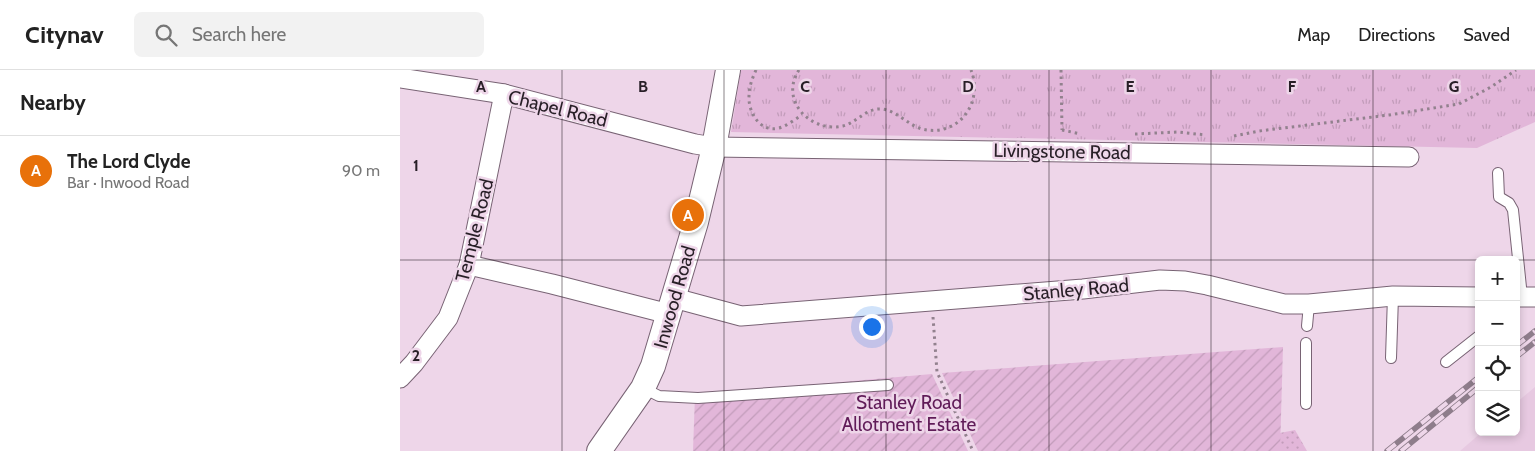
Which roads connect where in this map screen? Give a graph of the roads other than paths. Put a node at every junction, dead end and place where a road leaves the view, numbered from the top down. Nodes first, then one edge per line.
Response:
1 (728, 70) edge
2 (400, 78) edge
3 (504, 94) junction
4 (714, 147) junction
5 (1409, 158) dead end
6 (1498, 173) dead end
7 (469, 265) junction
8 (1393, 296) junction
9 (1475, 297) edge
10 (1525, 297) edge
11 (1309, 304) junction
12 (672, 306) junction
13 (1307, 326) dead end
14 (1475, 339) edge
15 (1306, 343) dead end
16 (1391, 358) dead end
17 (1446, 362) dead end
18 (400, 378) edge
19 (888, 385) dead end
20 (643, 388) junction
21 (1306, 404) dead end
22 (599, 451) edge

1 - 4 street, Inwood Road
2 - 3 street, Chapel Road
3 - 4 street, Chapel Road
3 - 7 street, Temple Road
4 - 5 street, Livingstone Road
4 - 12 street, Inwood Road
6 - 10 lane
7 - 12 street, Stanley Road
7 - 18 street, Temple Road
8 - 9 street, Stanley Road
8 - 11 street, Stanley Road
8 - 16 lane
11 - 12 street, Stanley Road
11 - 13 lane
12 - 20 street, Inwood Road
14 - 17 lane
15 - 21 lane
19 - 20 lane
20 - 22 street, Inwood Road

